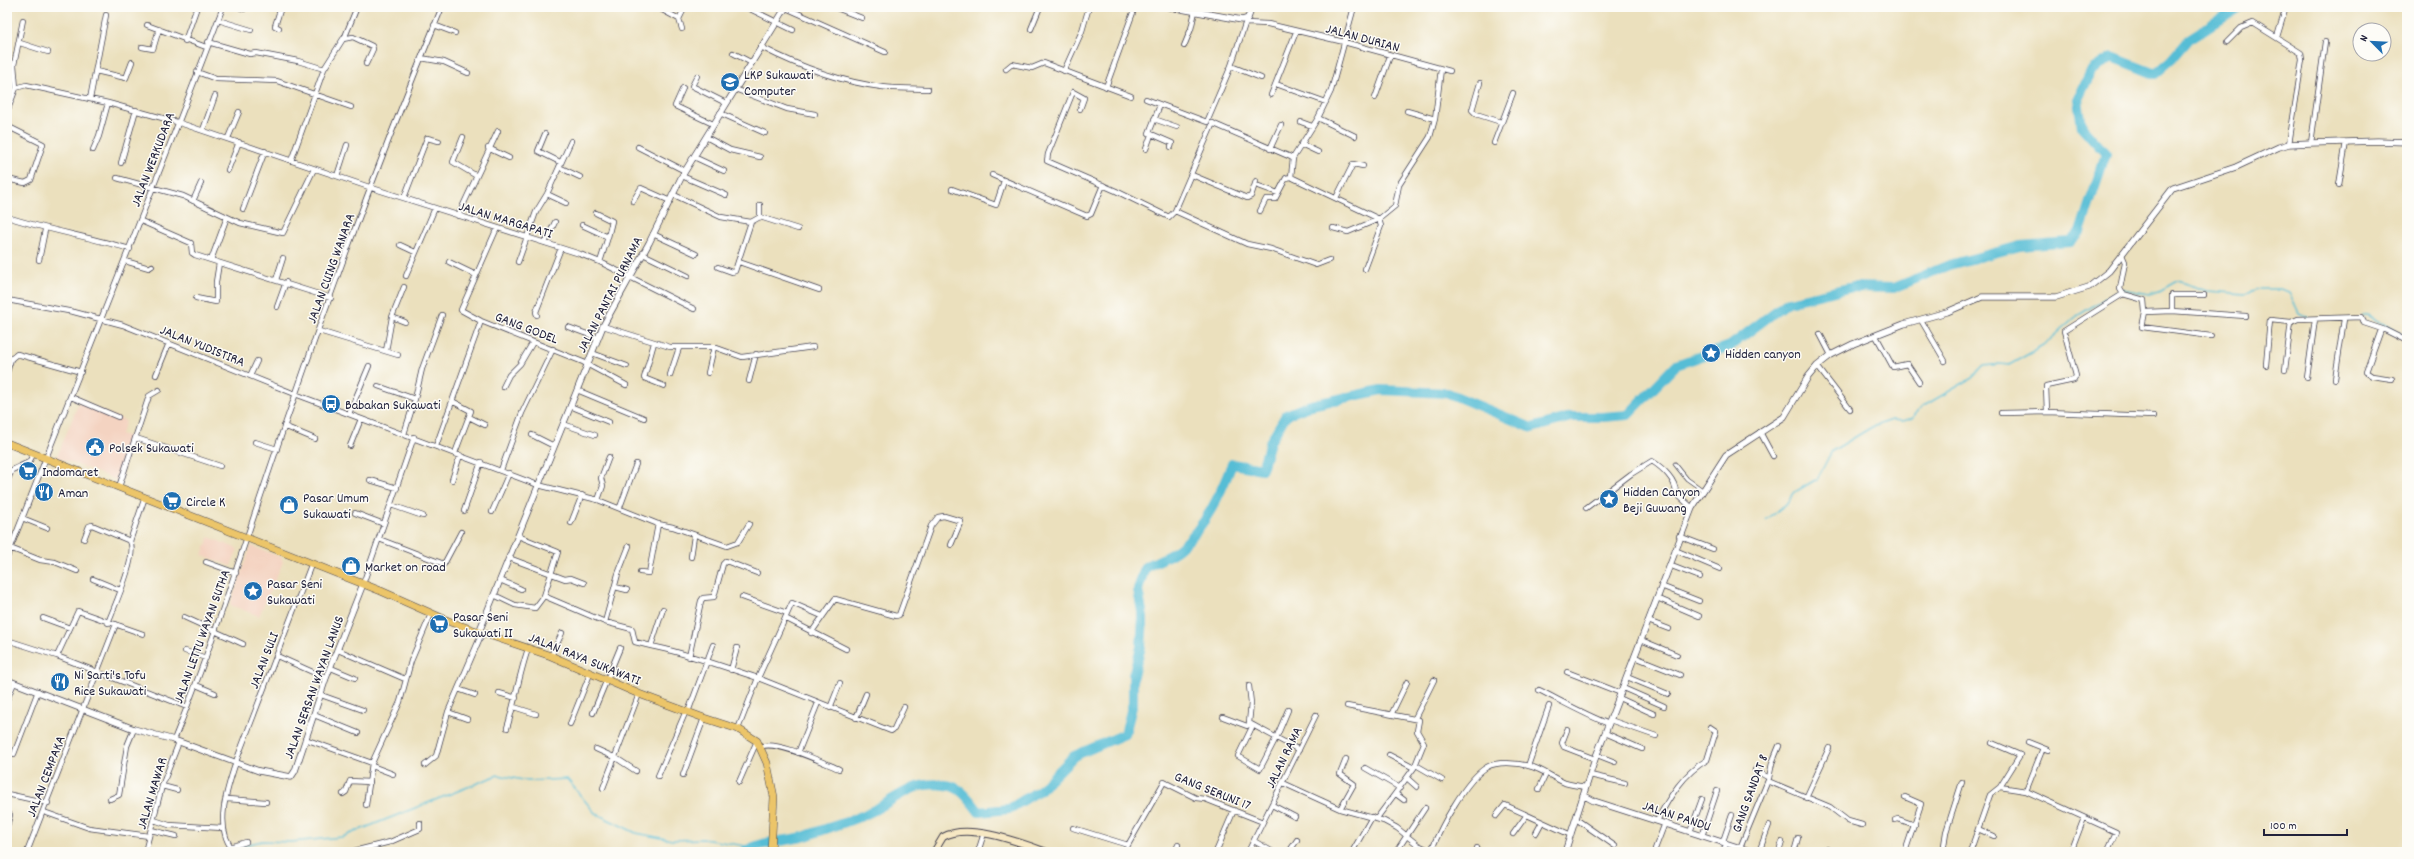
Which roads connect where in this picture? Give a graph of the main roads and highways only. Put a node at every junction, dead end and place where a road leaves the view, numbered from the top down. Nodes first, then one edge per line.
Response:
1 (7, 443) edge
2 (771, 852) edge
3 (934, 852) edge
4 (1046, 852) edge

1 - 2 highway, JALAN RAYA SUKAWATI
3 - 4 main road

